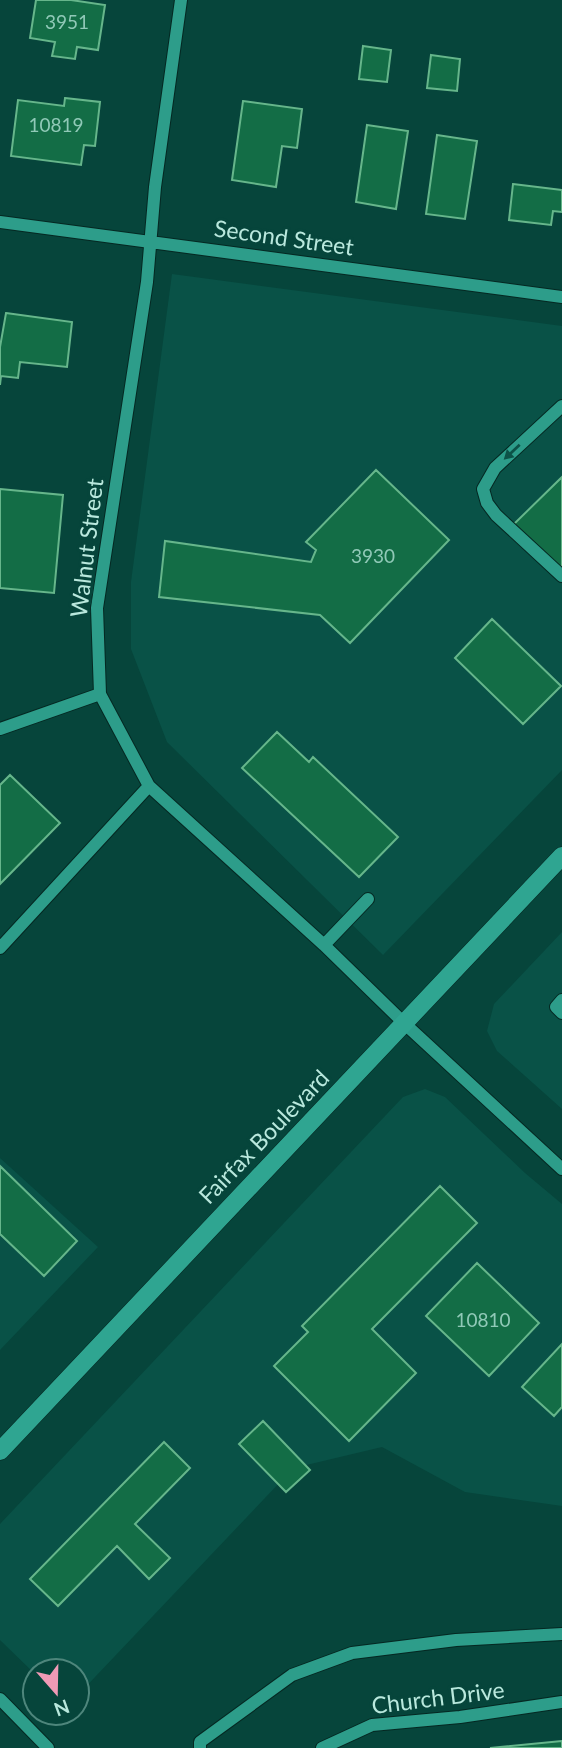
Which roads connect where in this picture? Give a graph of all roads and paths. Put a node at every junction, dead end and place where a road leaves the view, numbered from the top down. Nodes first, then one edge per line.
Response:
1 (181, 0) edge
2 (0, 222) edge
3 (150, 242) junction
4 (562, 297) edge
5 (562, 406) edge
6 (562, 576) edge
7 (100, 694) junction
8 (0, 729) edge
9 (149, 786) junction
10 (562, 856) edge
11 (368, 899) dead end
12 (324, 945) junction
13 (0, 948) edge
14 (562, 1000) edge
15 (562, 1013) edge
16 (405, 1024) junction
17 (562, 1168) edge
18 (0, 1451) edge
19 (562, 1634) edge
20 (0, 1699) edge
21 (562, 1702) edge
22 (48, 1748) edge
23 (200, 1748) edge
24 (322, 1748) edge

1 - 3 street, Walnut Street
2 - 3 street, Second Street
3 - 4 street, Second Street
3 - 7 street, Walnut Street
5 -> 6 street
7 - 8 street
7 - 9 street, Walnut Street
9 - 12 street, Walnut Street
9 - 13 street
10 - 16 main road, Fairfax Boulevard
11 - 12 street
12 - 16 street, Walnut Street
14 - 15 street
16 - 17 street, Walnut Street
16 - 18 main road, Fairfax Boulevard
19 - 23 street
20 - 22 street
21 - 24 street, Church Drive

